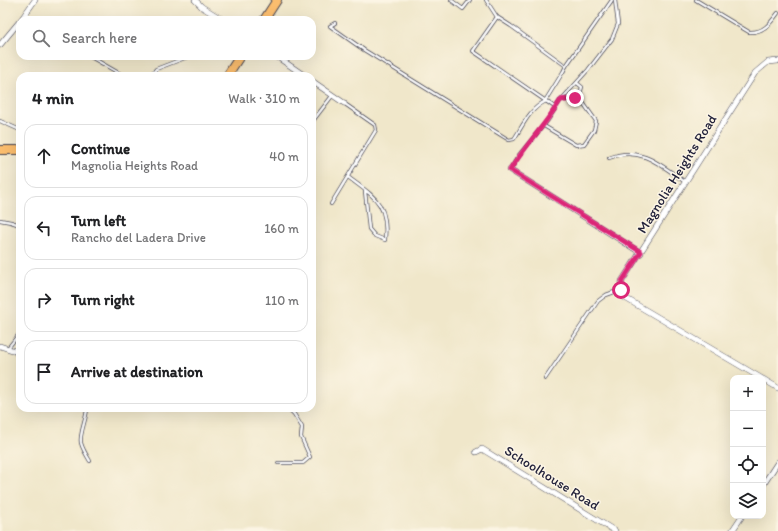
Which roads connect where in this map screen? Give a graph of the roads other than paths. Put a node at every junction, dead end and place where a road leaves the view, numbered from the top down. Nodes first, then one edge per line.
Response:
1 (35, 0) edge
2 (195, 0) edge
3 (277, 0) edge
4 (451, 0) edge
5 (470, 0) edge
6 (486, 0) edge
7 (612, 0) edge
8 (615, 0) edge
9 (696, 0) edge
10 (778, 13) edge
11 (23, 16) edge
12 (217, 16) edge
13 (267, 16) edge
14 (497, 17) junction
15 (335, 23) dead end
16 (16, 25) edge
17 (0, 45) edge
18 (96, 60) edge
19 (180, 60) edge
20 (237, 60) edge
21 (282, 60) edge
22 (778, 61) edge
23 (566, 66) junction
24 (117, 72) edge
25 (153, 72) edge
26 (230, 72) edge
27 (299, 72) edge
28 (577, 83) junction
29 (316, 84) edge
30 (332, 95) junction
31 (579, 98) junction
32 (563, 99) junction
33 (545, 101) junction
34 (344, 103) joint
35 (556, 108) junction
36 (316, 117) edge
37 (0, 121) edge
38 (544, 126) junction
39 (16, 128) edge
40 (0, 150) edge
41 (16, 150) edge
42 (609, 158) dead end
43 (510, 170) joint
44 (348, 177) junction
45 (686, 182) junction
46 (365, 191) junction
47 (331, 204) dead end
48 (0, 220) edge
49 (16, 224) edge
50 (641, 252) junction
51 (621, 290) junction
52 (16, 338) edge
53 (0, 346) edge
54 (8, 349) junction
55 (16, 352) edge
56 (757, 375) edge
57 (545, 379) dead end
58 (766, 380) edge
59 (778, 388) edge
60 (87, 412) edge
61 (292, 412) edge
62 (476, 452) dead end
63 (90, 461) dead end
64 (778, 462) edge
65 (278, 463) dead end
66 (764, 483) edge
67 (740, 519) edge
68 (615, 531) edge
69 (732, 531) edge

1 - 11 street
2 - 12 street
3 - 13 main road
4 - 5 lane
6 - 14 lane
7 - 23 lane
8 - 28 lane
9 - 10 lane
14 - 23 lane
14 - 33 lane
15 - 33 lane
16 - 17 street
18 - 24 lane
19 - 25 lane
20 - 26 main road
21 - 27 street
22 - 45 street, Magnolia Heights Road
23 - 33 lane
28 - 31 lane
28 - 32 lane
29 - 30 street
30 - 34 street
30 - 36 lane
31 - 32 lane
31 - 38 lane
32 - 35 lane
33 - 35 lane
34 - 44 lane
35 - 38 lane
37 - 39 lane
38 - 43 lane
40 - 41 main road
42 - 45 lane
43 - 50 street
44 - 46 lane
44 - 47 lane
45 - 50 street, Magnolia Heights Road
46 - 46 lane
48 - 49 lane
50 - 51 street, Magnolia Heights Road
51 - 56 street
51 - 57 lane
52 - 54 lane
53 - 54 street
54 - 55 street
58 - 59 street
60 - 63 lane
61 - 65 lane
62 - 68 street, Schoolhouse Road
64 - 66 street
67 - 69 street

